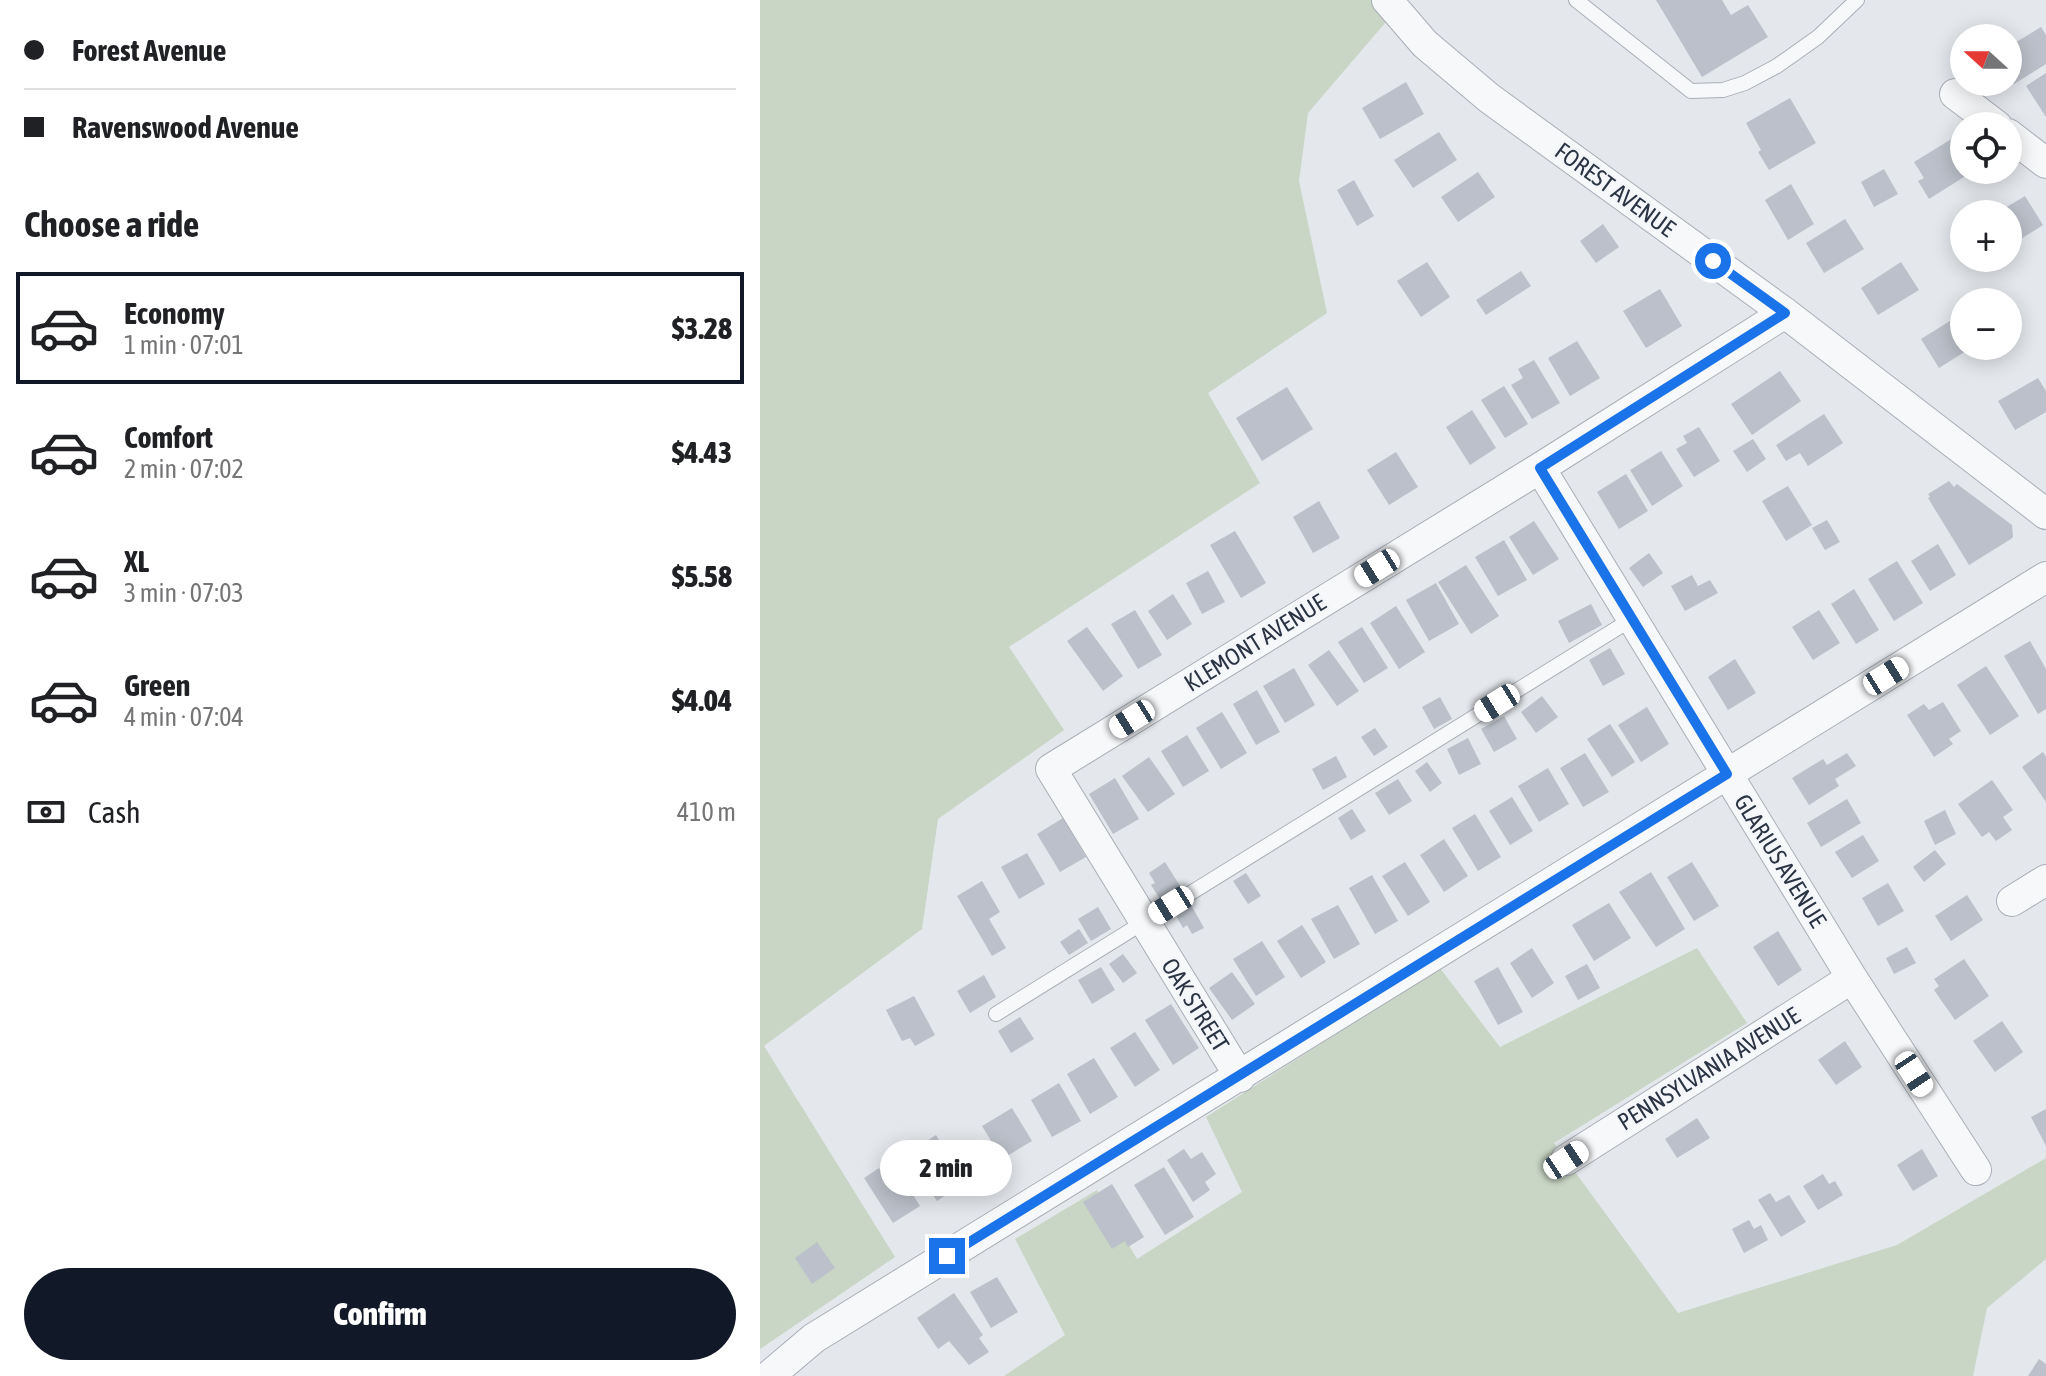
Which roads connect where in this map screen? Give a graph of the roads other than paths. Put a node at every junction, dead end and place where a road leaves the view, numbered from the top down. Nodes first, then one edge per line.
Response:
1 (1387, 0) edge
2 (1576, 0) edge
3 (1857, 0) edge
4 (1958, 96) edge
5 (1979, 112) edge
6 (2022, 145) edge
7 (2046, 163) edge
8 (1785, 313) junction
9 (1540, 468) junction
10 (2046, 514) edge
11 (2046, 577) edge
12 (1632, 619) junction
13 (1051, 769) joint
14 (1727, 774) junction
15 (2046, 880) edge
16 (2012, 901) dead end
17 (1144, 921) junction
18 (1852, 978) junction
19 (996, 1014) dead end
20 (1240, 1077) junction
21 (1566, 1160) dead end
22 (1976, 1170) dead end
23 (769, 1376) edge

1 - 8 street, FOREST AVENUE
2 - 3 lane
4 - 5 street
6 - 7 street
8 - 9 street, KLEMONT AVENUE
8 - 10 street, FOREST AVENUE
9 - 12 street, GLARIUS AVENUE
9 - 13 street, KLEMONT AVENUE
11 - 14 street
12 - 14 street, GLARIUS AVENUE
12 - 17 lane
13 - 17 street, OAK STREET
14 - 18 street, GLARIUS AVENUE
14 - 20 street
15 - 16 street
17 - 19 lane
17 - 20 street, OAK STREET
18 - 21 street, PENNSYLVANIA AVENUE
18 - 22 street, GLARIUS AVENUE
20 - 23 street

